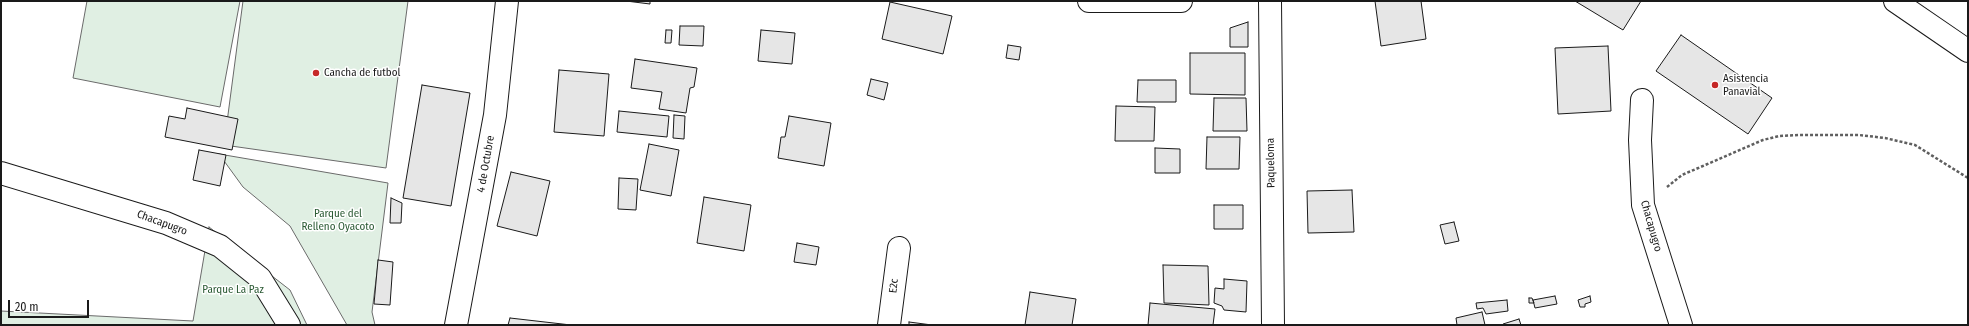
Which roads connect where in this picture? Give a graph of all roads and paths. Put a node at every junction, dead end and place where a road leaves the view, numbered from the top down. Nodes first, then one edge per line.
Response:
1 (507, 1) edge
2 (1089, 1) edge
3 (1181, 1) edge
4 (1270, 1) edge
5 (1895, 1) edge
6 (1968, 51) edge
7 (1642, 100) dead end
8 (1, 172) edge
9 (1968, 178) edge
10 (1643, 205) junction
11 (899, 248) dead end
12 (289, 325) edge
13 (456, 325) edge
14 (889, 325) edge
15 (1273, 325) edge
16 (1682, 325) edge

1 - 13 main road, 4 de Octubre
2 - 3 main road
4 - 15 main road, Paqueloma
5 - 6 main road
7 - 10 main road, Chacapugro
8 - 12 main road, Chacapugro
9 - 10 path
10 - 16 main road, Chacapugro
11 - 14 main road, E2c

